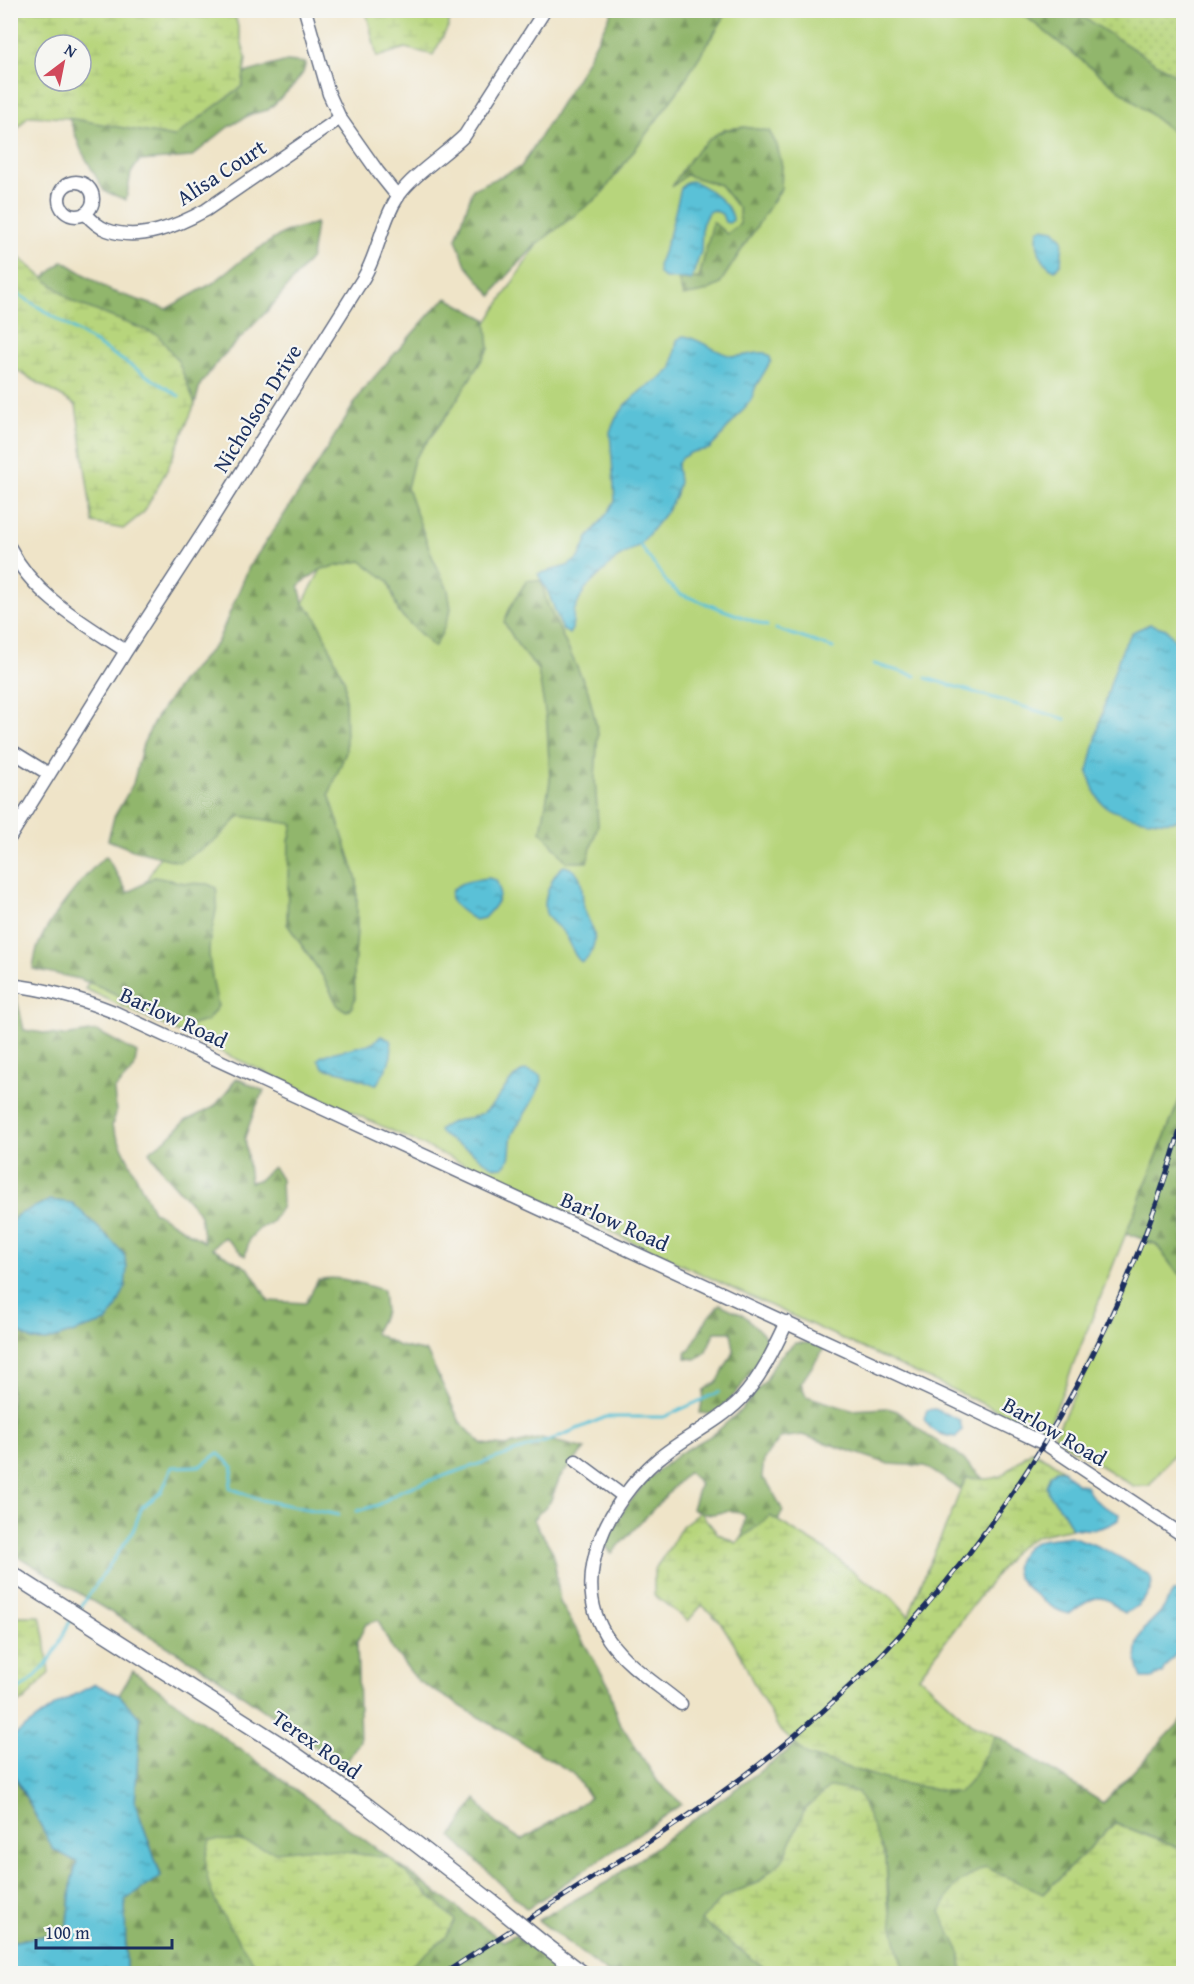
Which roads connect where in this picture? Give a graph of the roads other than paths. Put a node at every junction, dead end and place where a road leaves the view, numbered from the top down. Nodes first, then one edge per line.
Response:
1 (305, 10) edge
2 (545, 10) edge
3 (340, 118) junction
4 (398, 197) junction
5 (85, 213) dead end
6 (10, 548) edge
7 (126, 651) junction
8 (10, 750) edge
9 (50, 774) junction
10 (10, 837) edge
11 (10, 985) edge
12 (787, 1322) junction
13 (576, 1461) dead end
14 (623, 1496) junction
15 (1184, 1536) edge
16 (10, 1573) edge
17 (681, 1704) dead end
18 (583, 1974) edge

1 - 3 street
2 - 4 street, Nicholson Drive
3 - 4 street
3 - 5 street, Alisa Court
4 - 7 street, Nicholson Drive
6 - 7 street
7 - 9 street, Nicholson Drive
8 - 9 street
9 - 10 street, Nicholson Drive
11 - 12 street, Barlow Road
12 - 14 street
12 - 15 street, Barlow Road
13 - 14 street
14 - 17 street
16 - 18 main road, Terex Road, bridge

